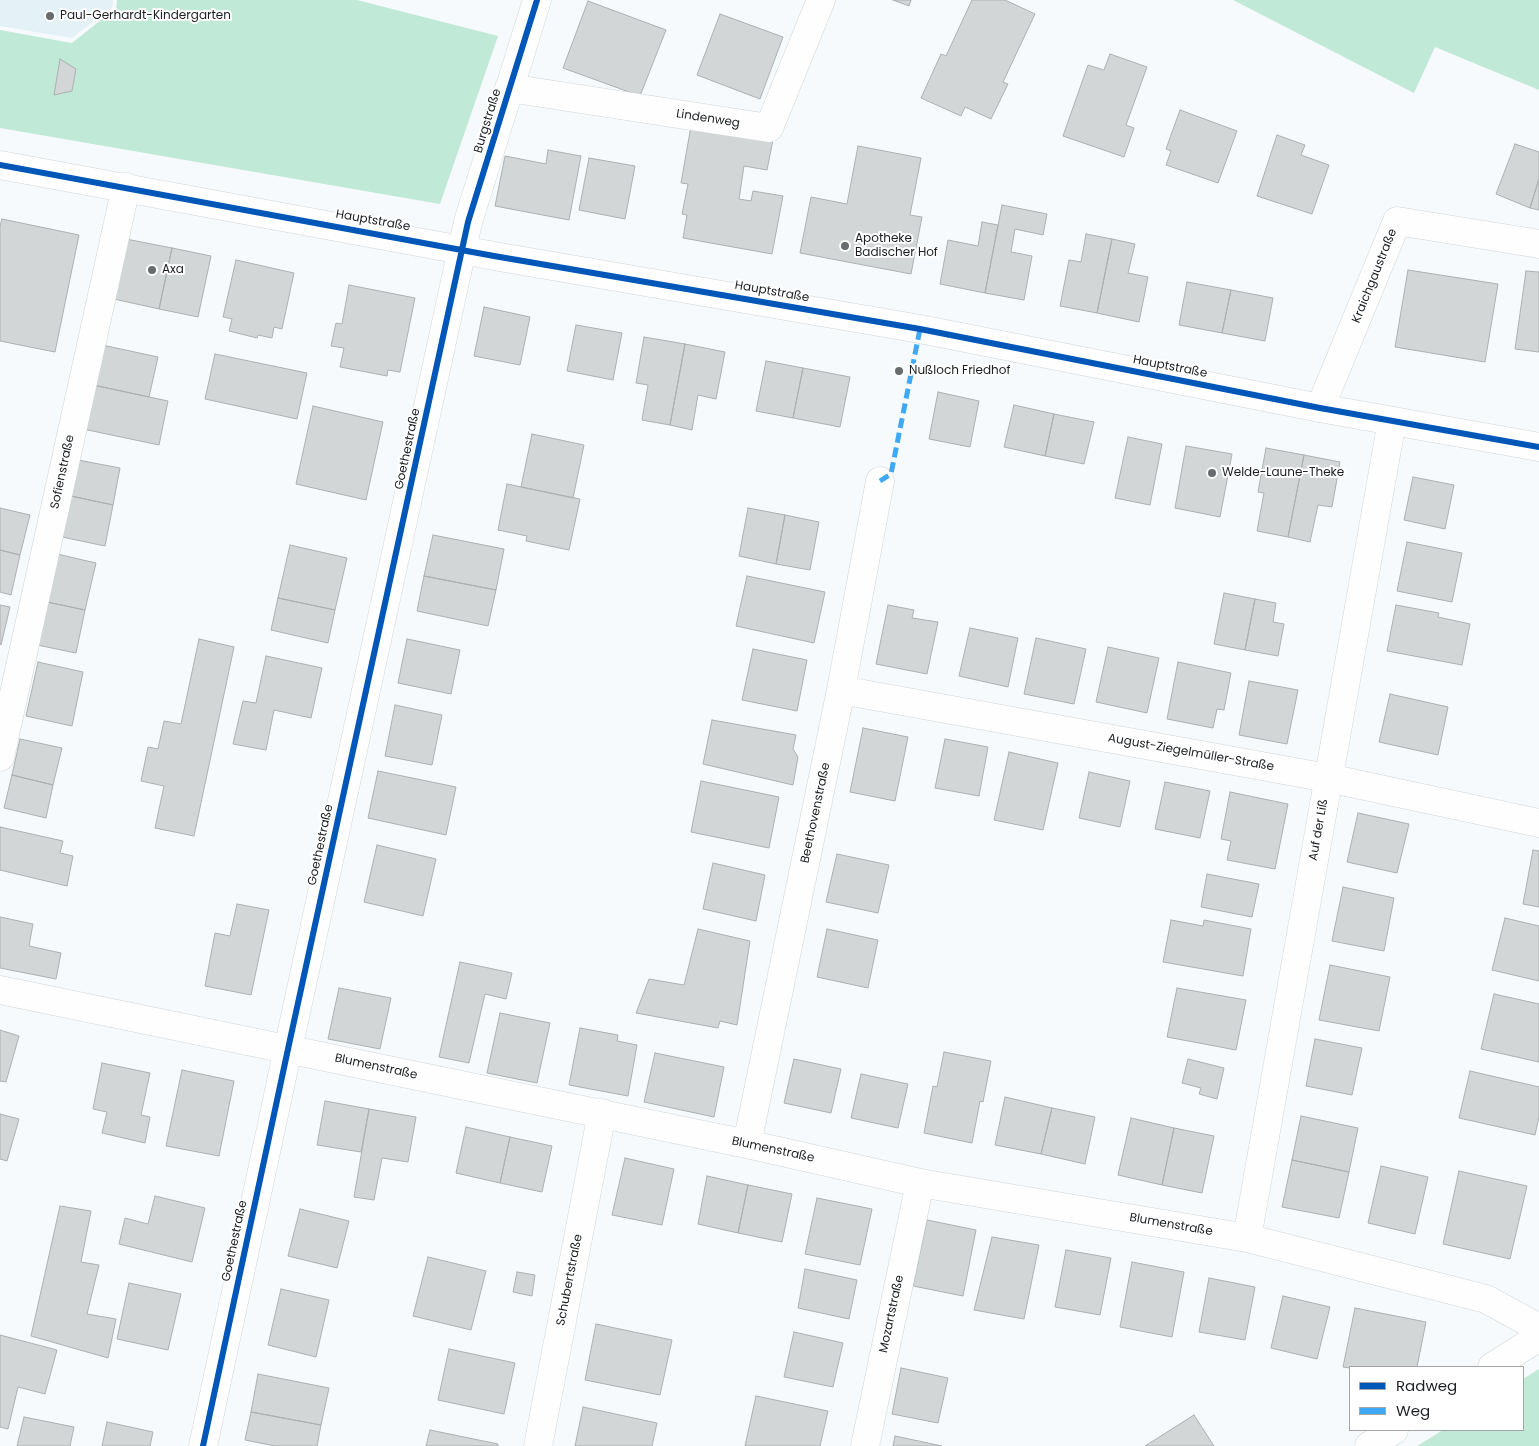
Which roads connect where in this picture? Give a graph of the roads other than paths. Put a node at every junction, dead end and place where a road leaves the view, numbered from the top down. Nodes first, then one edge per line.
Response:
1 (537, 0) edge
2 (821, 0) edge
3 (509, 88) junction
4 (0, 164) edge
5 (126, 188) junction
6 (1539, 244) edge
7 (463, 249) junction
8 (1320, 408) junction
9 (1392, 421) junction
10 (1539, 447) edge
11 (880, 481) dead end
12 (841, 690) junction
13 (0, 757) edge
14 (1328, 778) junction
15 (1539, 823) edge
16 (0, 990) edge
17 (288, 1049) junction
18 (602, 1114) junction
19 (747, 1144) junction
20 (920, 1183) junction
21 (1247, 1238) junction
22 (1539, 1328) edge
23 (1539, 1337) edge
24 (1494, 1366) edge
25 (1392, 1431) edge
26 (204, 1446) edge
27 (538, 1446) edge
28 (865, 1446) edge
29 (1369, 1446) edge

1 - 3 street, Burgstraße
2 - 3 street, Lindenweg
3 - 7 street, Burgstraße
4 - 5 street, Hauptstraße
5 - 7 street, Hauptstraße
5 - 13 street, Sofienstraße
6 - 8 street, Kraichgaustraße
7 - 8 street, Hauptstraße
7 - 17 street, Goethestraße
8 - 9 street, Hauptstraße
9 - 10 street, Hauptstraße
9 - 14 street, Auf der Liß
11 - 12 street, Beethovenstraße
12 - 14 street, August-Ziegelmüller-Straße
12 - 19 street, Beethovenstraße
14 - 15 street, August-Ziegelmüller-Straße
14 - 21 street, Auf der Liß
16 - 17 street, Blumenstraße
17 - 18 street, Blumenstraße
17 - 26 street, Goethestraße
18 - 19 street, Blumenstraße
18 - 27 street, Schubertstraße
19 - 20 street, Blumenstraße
20 - 21 street, Blumenstraße
20 - 28 street, Mozartstraße
21 - 22 street, Blumenstraße
23 - 24 street
25 - 29 street

